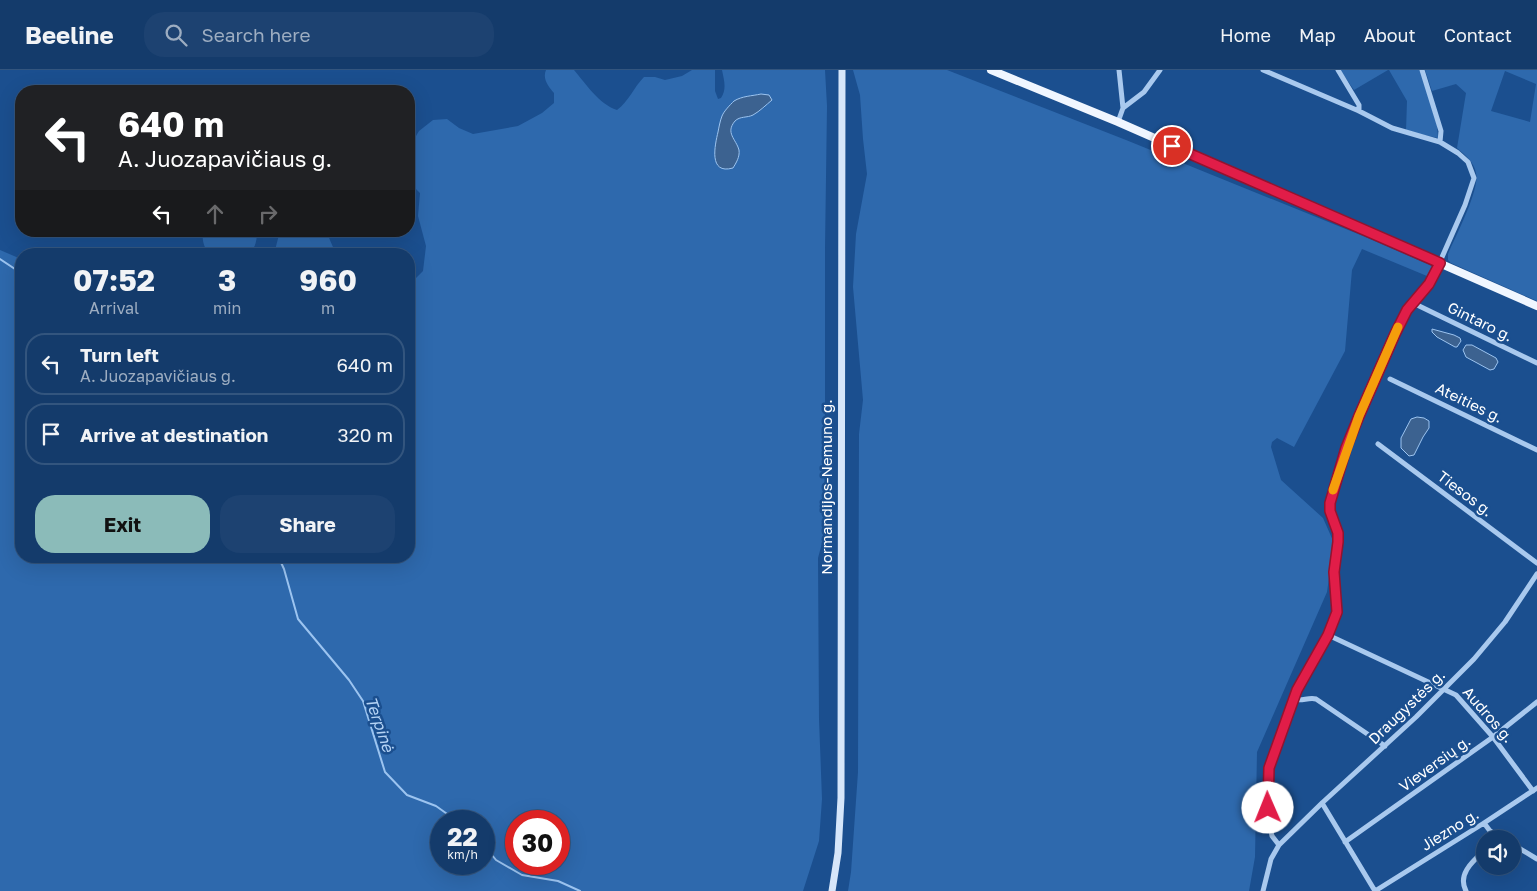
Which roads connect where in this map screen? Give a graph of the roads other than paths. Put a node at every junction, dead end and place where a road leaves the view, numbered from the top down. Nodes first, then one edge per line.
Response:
1 (840, 70) edge
2 (991, 70) edge
3 (1119, 70) edge
4 (1160, 70) edge
5 (1263, 70) edge
6 (1338, 70) edge
7 (1422, 70) edge
8 (1123, 108) junction
9 (1359, 111) junction
10 (1118, 122) junction
11 (1440, 142) junction
12 (1440, 263) junction
13 (1413, 303) junction
14 (1537, 306) edge
15 (1537, 363) edge
16 (1390, 379) dead end
17 (1378, 444) dead end
18 (1537, 450) edge
19 (1537, 563) edge
20 (1537, 574) edge
21 (1328, 635) junction
22 (1444, 689) junction
23 (1294, 699) junction
24 (1537, 702) edge
25 (1493, 738) junction
26 (1385, 746) junction
27 (1535, 789) edge
28 (1322, 803) junction
29 (1484, 823) junction
30 (1489, 830) edge
31 (1345, 842) junction
32 (1279, 845) junction
33 (1521, 849) edge
34 (1476, 858) edge
35 (1537, 859) edge
36 (832, 891) edge
37 (1264, 891) edge
38 (1375, 891) edge
39 (1466, 891) edge

1 - 36 main road, Normandijos-Nemuno g.
2 - 10 main road
3 - 8 street
4 - 8 street
5 - 9 street
6 - 9 street
7 - 11 street
8 - 10 street
9 - 11 street
10 - 12 main road
11 - 12 street
12 - 13 street
12 - 14 main road
13 - 15 street, Gintaro g.
13 - 21 street
16 - 18 street, Ateities g.
17 - 19 street, Tiesos g.
20 - 22 street, Draugystės g.
21 - 22 street, Audros g.
21 - 23 street
22 - 25 street, Audros g.
22 - 26 street, Draugystės g.
23 - 26 street
23 - 32 street
24 - 25 street, Vieversių g.
25 - 27 street, Audros g.
25 - 31 street, Vieversių g.
26 - 28 street, Draugystės g.
27 - 29 street, Jiezno g.
28 - 31 street
28 - 32 street, Draugystės g.
29 - 30 street
29 - 38 street, Jiezno g.
31 - 38 street
32 - 37 street
33 - 35 street
34 - 39 street

